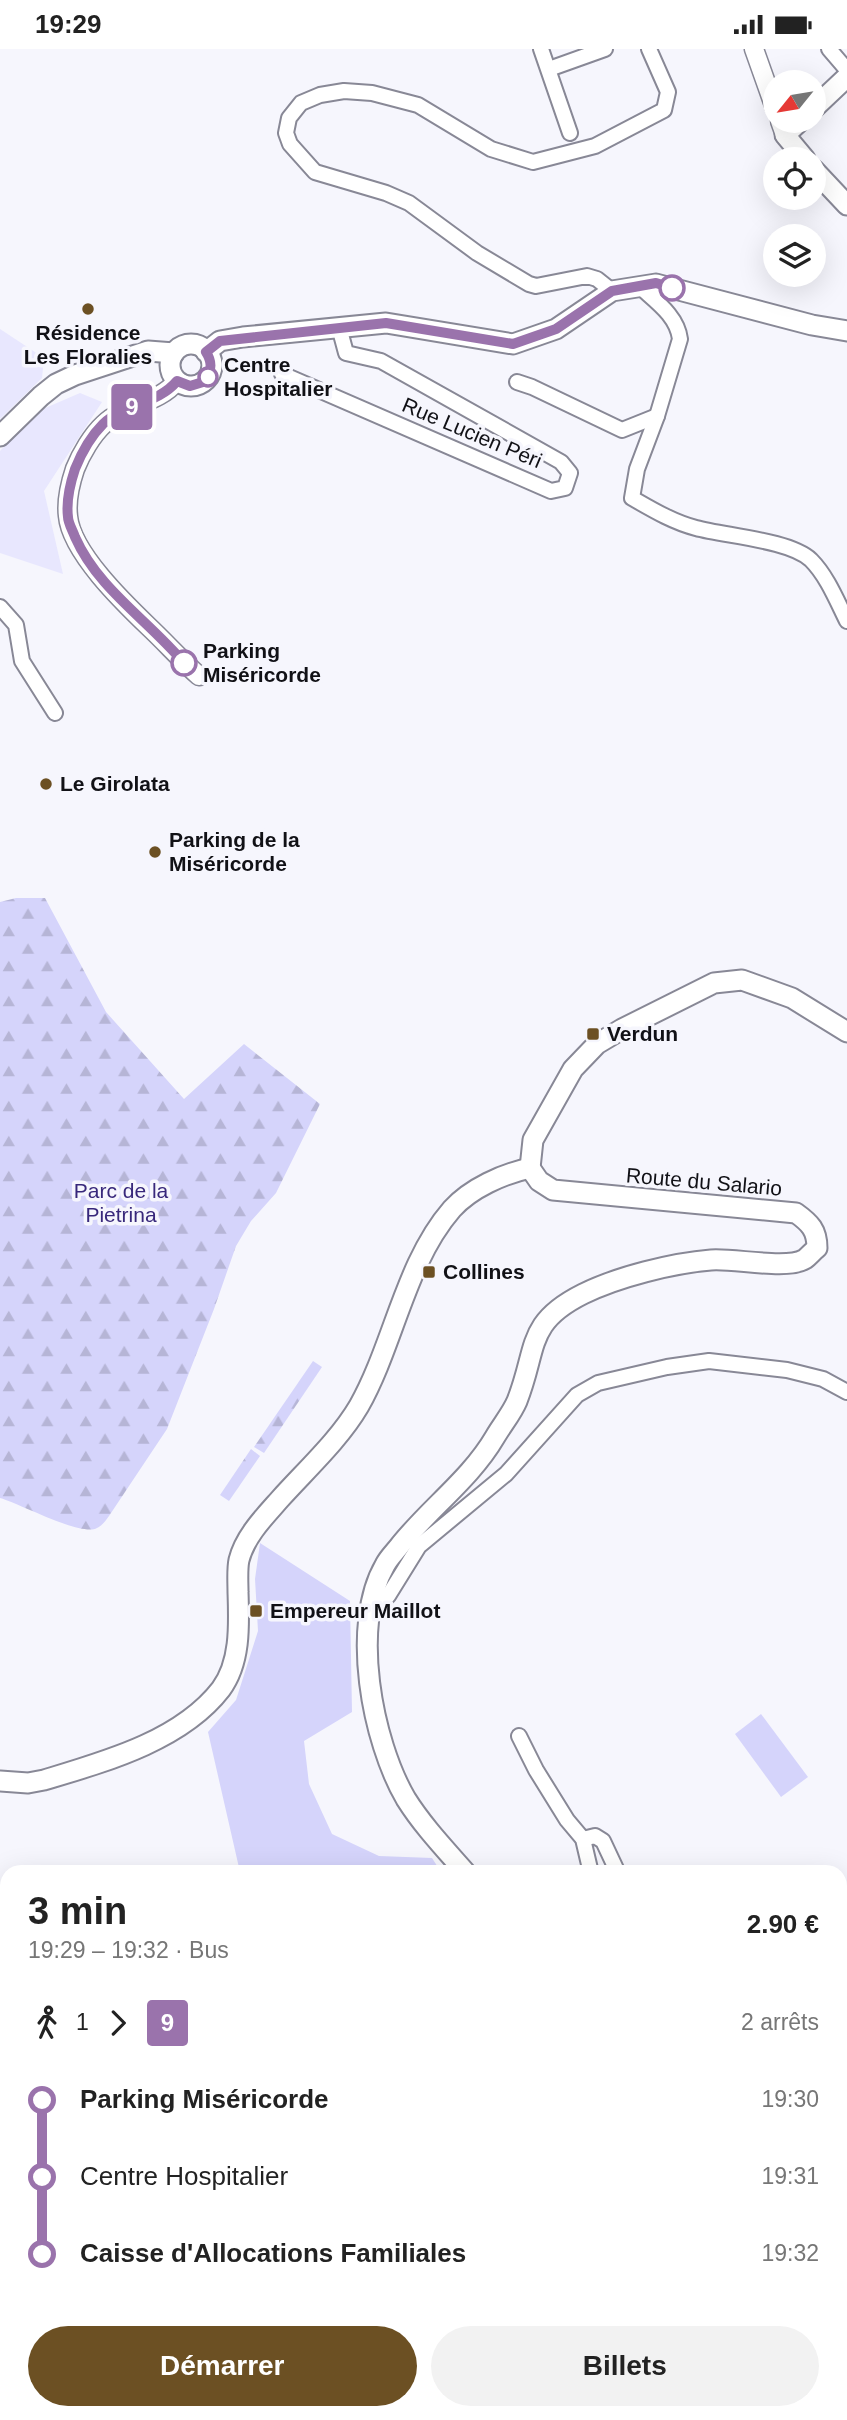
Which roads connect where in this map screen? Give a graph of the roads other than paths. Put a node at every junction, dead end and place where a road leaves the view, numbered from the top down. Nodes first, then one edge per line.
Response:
1 (541, 49) edge
2 (605, 49) edge
3 (649, 49) edge
4 (754, 49) edge
5 (828, 49) edge
6 (549, 69) junction
7 (847, 70) edge
8 (763, 74) edge
9 (847, 77) edge
10 (826, 97) edge
11 (570, 133) dead end
12 (826, 185) edge
13 (847, 205) edge
14 (638, 285) junction
15 (612, 291) junction
16 (339, 327) junction
17 (847, 331) edge
18 (206, 352) junction
19 (174, 353) junction
20 (282, 374) dead end
21 (177, 381) junction
22 (517, 383) dead end
23 (657, 416) junction
24 (0, 436) edge
25 (0, 607) edge
26 (847, 621) edge
27 (199, 676) dead end
28 (55, 713) dead end
29 (847, 1032) edge
30 (530, 1168) junction
31 (847, 1392) edge
32 (371, 1602) junction
33 (519, 1735) dead end
34 (0, 1781) edge
35 (583, 1839) junction
36 (459, 1865) edge
37 (589, 1865) edge
38 (614, 1865) edge

1 - 6 street
2 - 6 street
3 - 15 street
4 - 8 street
5 - 7 street
6 - 11 street
9 - 10 main road
12 - 13 main road
14 - 15 main road
14 - 17 main road
14 - 23 street
15 - 16 main road
16 - 18 main road
16 - 20 street, Rue Lucien Péri
18 - 19 main road
18 - 21 main road
19 - 21 main road
19 - 24 main road
21 - 27 street
22 - 23 street
23 - 26 street
25 - 28 street
29 - 30 main road
30 - 32 main road, Route du Salario
30 - 34 main road
31 - 32 street
32 - 36 main road, Route du Salario
33 - 35 street
35 - 37 street
35 - 38 street

